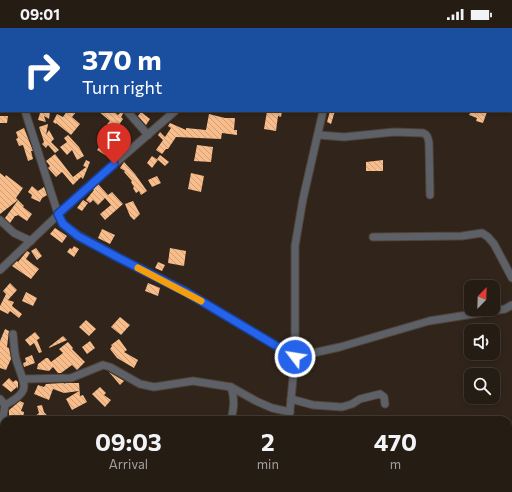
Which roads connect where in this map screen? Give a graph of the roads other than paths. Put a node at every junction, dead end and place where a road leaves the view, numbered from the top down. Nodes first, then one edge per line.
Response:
1 (26, 112) edge
2 (128, 112) edge
3 (174, 112) edge
4 (323, 112) edge
5 (148, 135) junction
6 (318, 135) junction
7 (430, 195) dead end
8 (58, 214) junction
9 (0, 220) edge
10 (373, 237) dead end
11 (31, 240) junction
12 (0, 270) edge
13 (512, 278) edge
14 (512, 305) edge
15 (13, 334) dead end
16 (295, 357) junction
17 (24, 379) junction
18 (231, 387) junction
19 (291, 399) junction
20 (3, 402) edge
21 (385, 404) dead end
22 (290, 412) junction
23 (2, 416) edge
24 (232, 416) edge
25 (290, 416) edge

1 - 8 street
2 - 5 street
3 - 5 street
4 - 6 street
5 - 8 street
6 - 7 street
6 - 16 street
8 - 11 street
8 - 16 street
9 - 11 street
10 - 13 street
11 - 12 street
14 - 16 street
15 - 17 street
16 - 19 street
17 - 18 street
17 - 20 street
18 - 22 street
18 - 24 street
19 - 21 street
19 - 22 street
20 - 23 street
22 - 25 street

